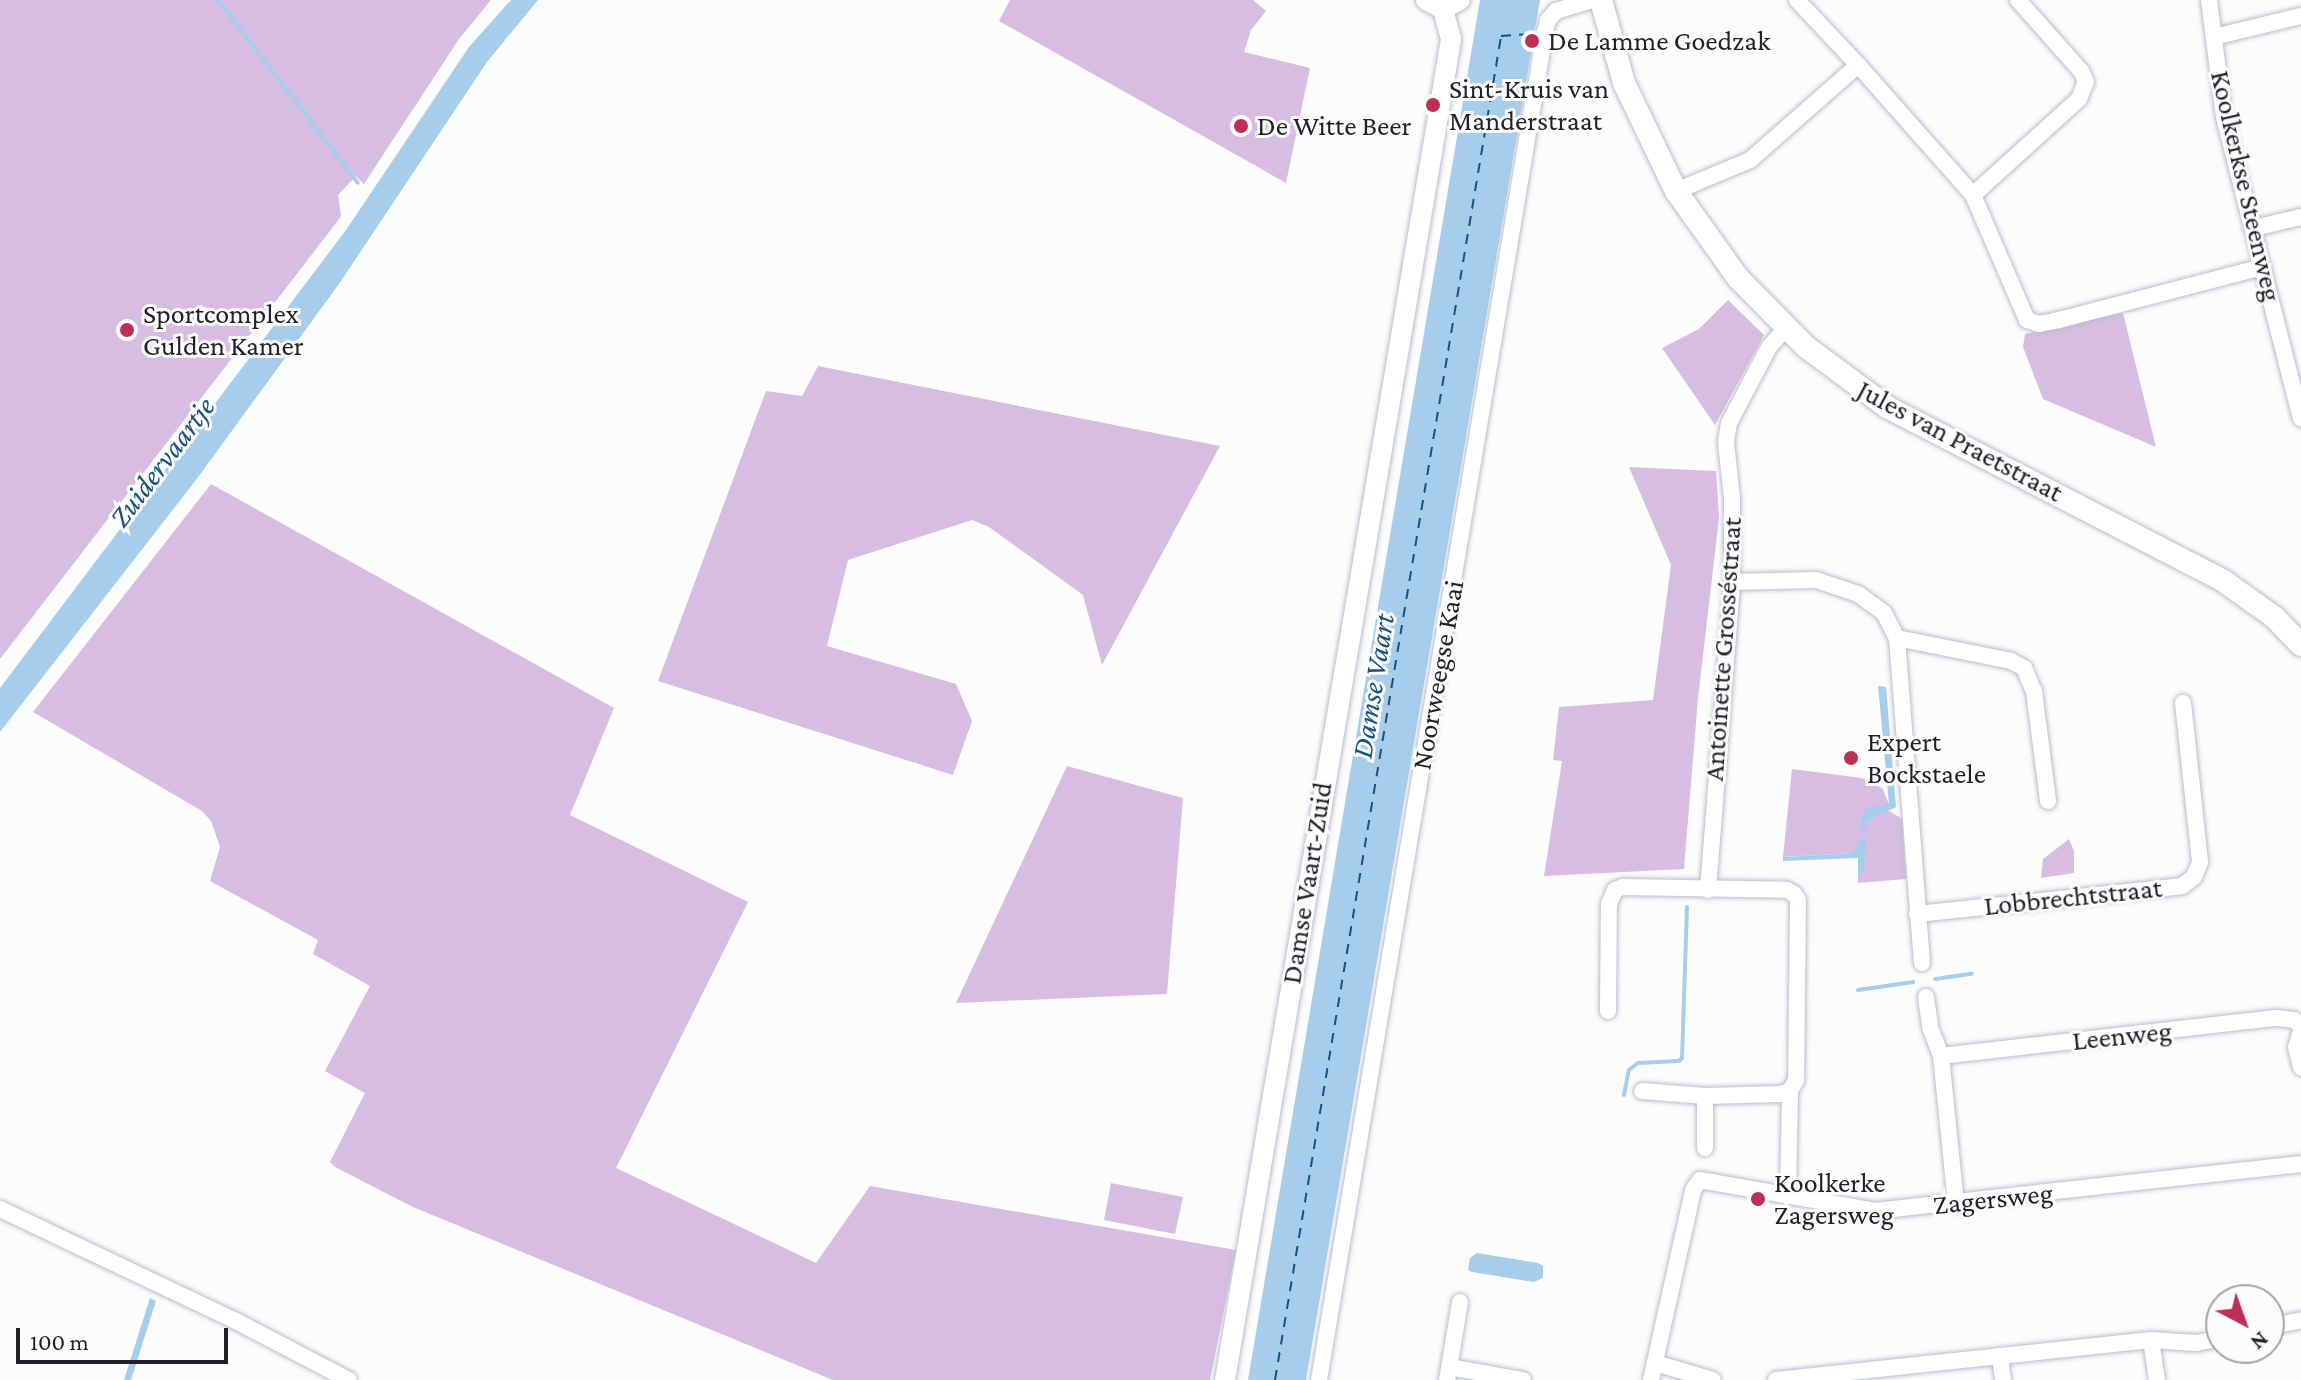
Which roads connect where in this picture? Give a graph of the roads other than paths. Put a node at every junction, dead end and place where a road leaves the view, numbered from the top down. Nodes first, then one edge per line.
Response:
1 (1593, 0) edge
2 (1601, 0) edge
3 (1797, 0) edge
4 (2018, 0) edge
5 (2209, 0) edge
6 (1443, 3) edge
7 (2301, 16) edge
8 (2214, 37) junction
9 (1858, 65) junction
10 (1676, 191) junction
11 (1973, 195) junction
12 (2301, 217) edge
13 (2254, 228) junction
14 (2263, 267) junction
15 (1786, 328) junction
16 (2301, 418) edge
17 (1732, 582) junction
18 (1897, 638) junction
19 (2301, 645) edge
20 (2183, 703) dead end
21 (2048, 801) dead end
22 (1708, 890) junction
23 (1917, 914) junction
24 (1922, 963) dead end
25 (1926, 997) dead end
26 (1608, 1011) dead end
27 (2301, 1029) edge
28 (1941, 1056) junction
29 (2301, 1067) edge
30 (1642, 1091) dead end
31 (1790, 1091) junction
32 (1705, 1096) junction
33 (1705, 1148) dead end
34 (2301, 1164) edge
35 (1788, 1196) junction
36 (1956, 1204) junction
37 (0, 1209) edge
38 (1460, 1302) dead end
39 (2151, 1340) junction
40 (2205, 1341) edge
41 (2000, 1356) junction
42 (1655, 1363) junction
43 (1448, 1374) edge
44 (1869, 1376) edge
45 (349, 1380) edge
46 (1225, 1380) edge
47 (1319, 1380) edge
48 (1523, 1380) edge
49 (1651, 1380) edge
50 (1713, 1380) edge
51 (1776, 1380) edge
52 (2003, 1380) edge
53 (2157, 1380) edge

1 - 47 street, Noorweegse Kaai
2 - 10 main road, Jules van Praetstraat
3 - 9 street
4 - 11 street
5 - 8 street, Koolkerkse Steenweg
6 - 46 street, Damse Vaart-Zuid
7 - 8 street
8 - 13 street, Koolkerkse Steenweg
9 - 10 street
9 - 11 street
10 - 15 main road, Jules van Praetstraat
11 - 14 street
12 - 13 street
13 - 14 street, Koolkerkse Steenweg
14 - 16 street, Koolkerkse Steenweg
15 - 17 street, Antoinette Grosséstraat
15 - 19 main road, Jules van Praetstraat
17 - 18 street
17 - 22 street, Antoinette Grosséstraat
18 - 21 street
18 - 23 street
20 - 23 street, Lobbrechtstraat
22 - 26 street
22 - 31 street
23 - 24 street
25 - 28 street
27 - 28 street, Leenweg
27 - 29 street
28 - 36 street
30 - 32 street
31 - 32 street
31 - 35 street
32 - 33 street
34 - 36 street, Zagersweg
35 - 36 street, Zagersweg
35 - 42 street, Zagersweg
37 - 45 street
38 - 43 street
39 - 40 street
39 - 41 street
39 - 53 street
41 - 44 street
41 - 52 street
42 - 49 street, Zagersweg
42 - 50 street
43 - 48 street
44 - 51 street

